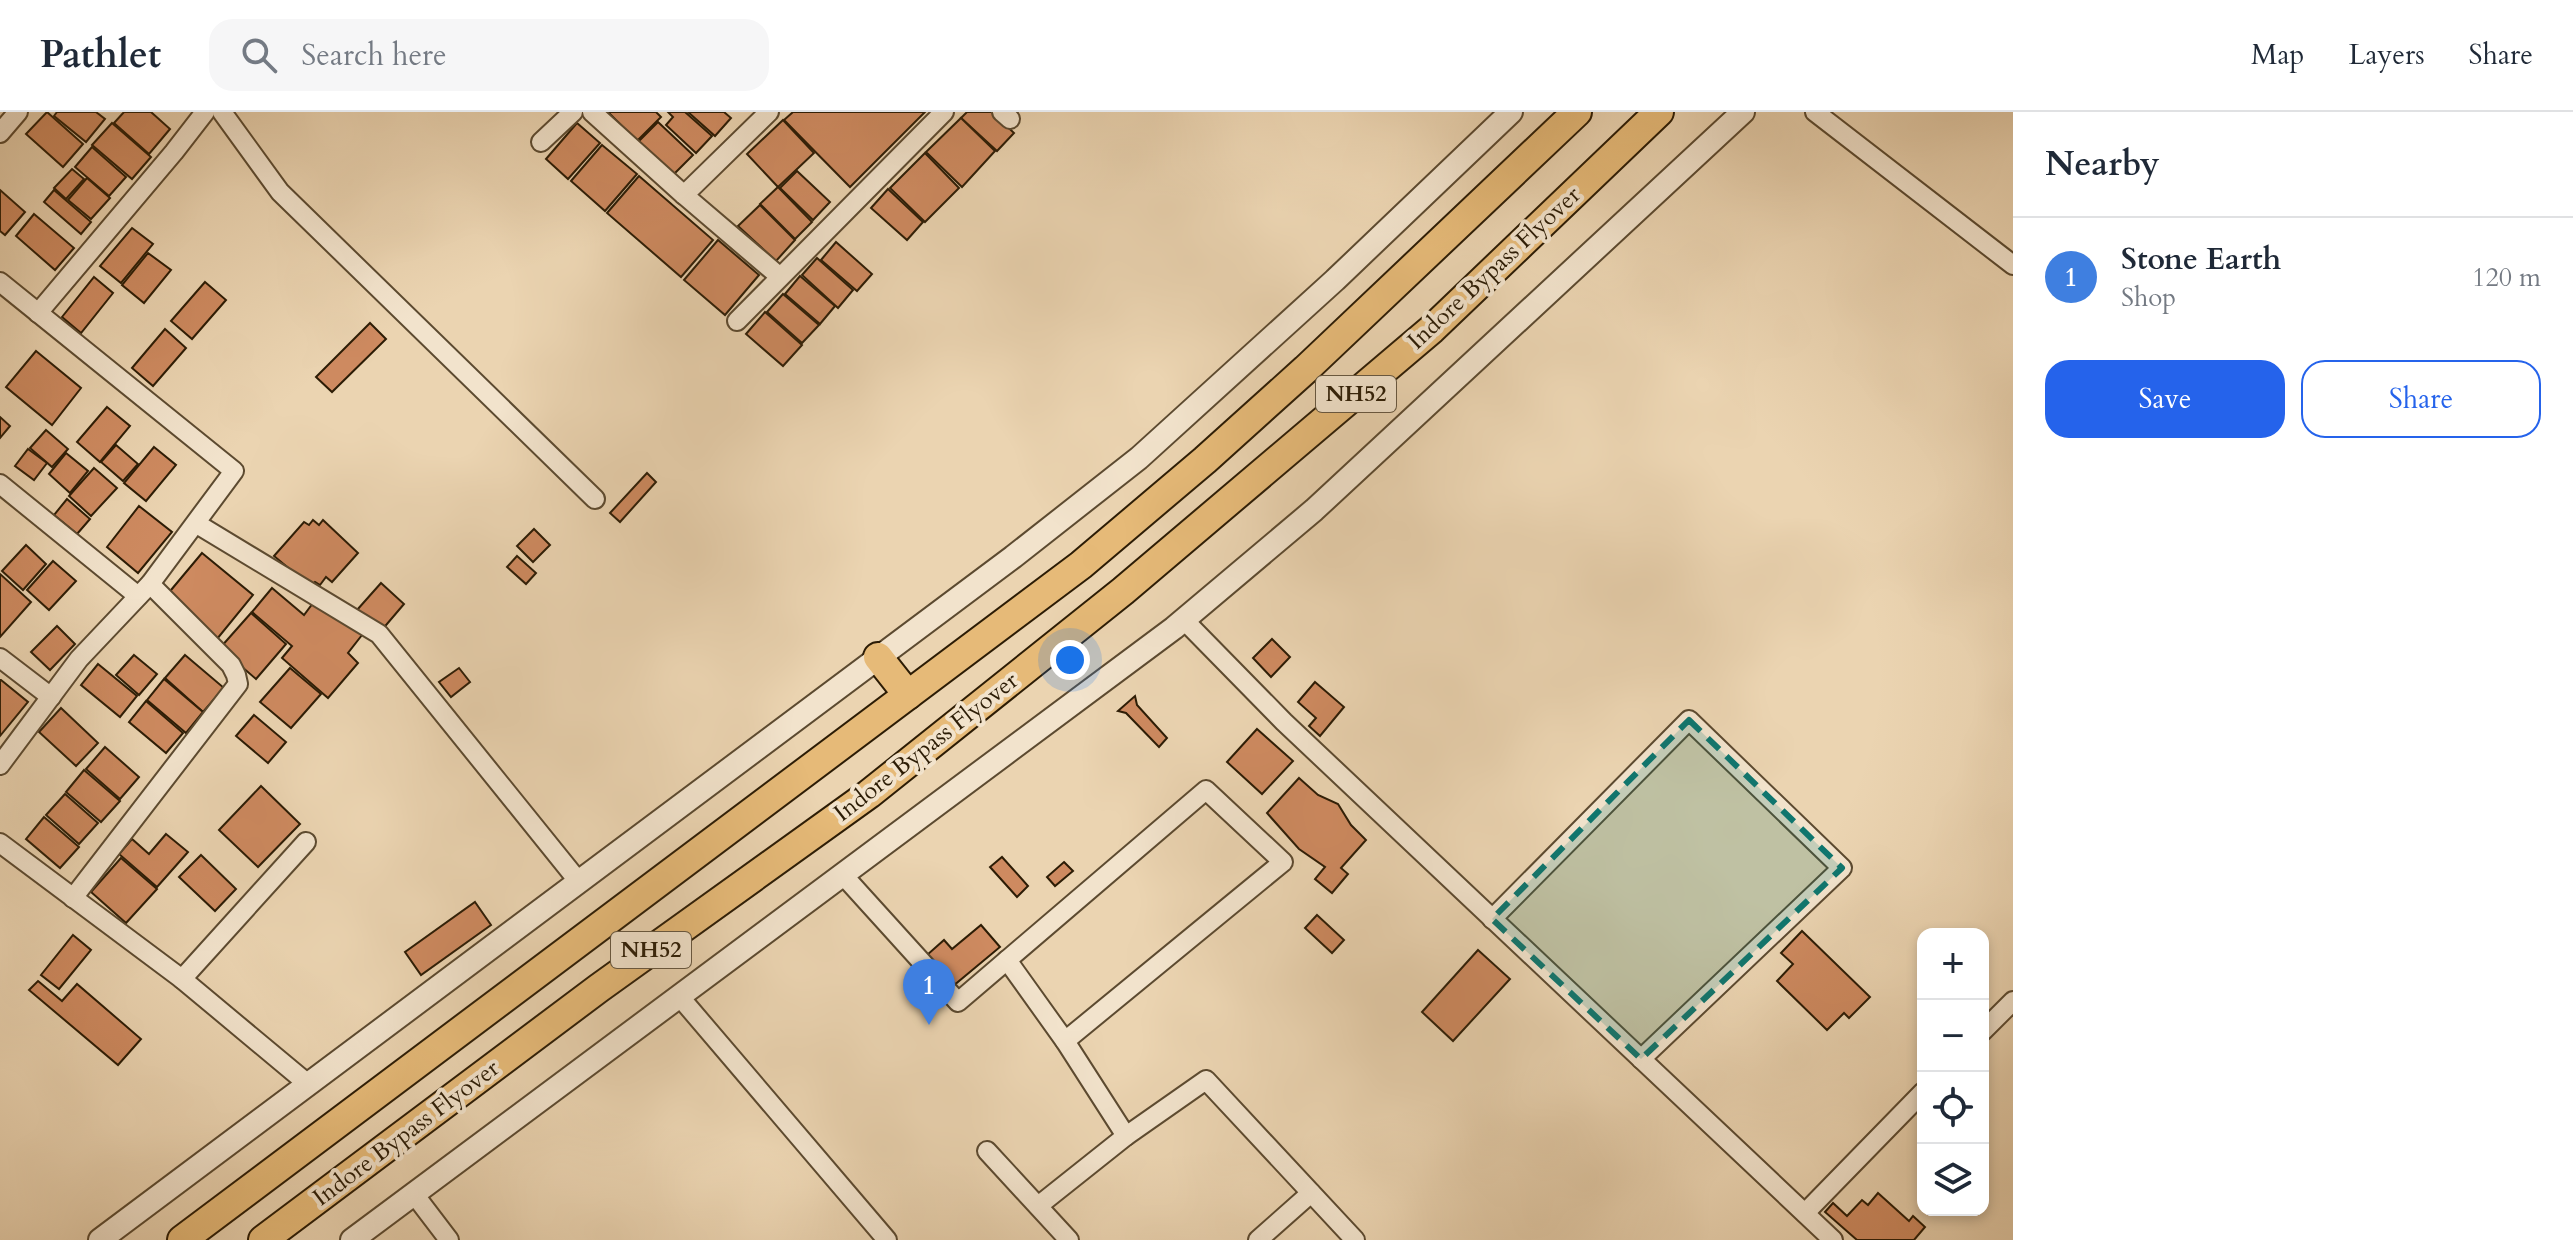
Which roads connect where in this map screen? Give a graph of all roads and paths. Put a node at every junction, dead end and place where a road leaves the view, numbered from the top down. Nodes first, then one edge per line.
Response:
1 (18, 112) edge
2 (205, 112) edge
3 (222, 112) edge
4 (573, 112) edge
5 (592, 112) edge
6 (769, 112) edge
7 (944, 112) edge
8 (1511, 112) edge
9 (1577, 112) edge
10 (1659, 112) edge
11 (1743, 112) edge
12 (1815, 112) edge
13 (0, 133) edge
14 (541, 142) dead end
15 (684, 195) junction
16 (2013, 265) edge
17 (779, 276) junction
18 (0, 282) edge
19 (38, 313) junction
20 (737, 321) dead end
21 (0, 484) edge
22 (595, 499) dead end
23 (197, 524) junction
24 (144, 590) junction
25 (1184, 620) junction
26 (878, 657) junction
27 (0, 658) edge
28 (908, 695) junction
29 (51, 697) junction
30 (0, 765) edge
31 (306, 842) dead end
32 (0, 843) edge
33 (843, 875) junction
34 (579, 882) junction
35 (73, 898) junction
36 (1492, 919) junction
37 (1007, 960) junction
38 (182, 979) junction
39 (679, 996) junction
40 (2013, 1001) edge
41 (1989, 1025) edge
42 (1065, 1041) junction
43 (1641, 1059) junction
44 (308, 1084) junction
45 (1917, 1098) edge
46 (1126, 1136) junction
47 (987, 1151) dead end
48 (1311, 1193) junction
49 (414, 1194) junction
50 (1038, 1206) junction
51 (1805, 1213) junction
52 (100, 1240) edge
53 (182, 1240) edge
54 (263, 1240) edge
55 (352, 1240) edge
56 (449, 1240) edge
57 (887, 1240) edge
58 (1069, 1240) edge
59 (1258, 1240) edge
60 (1355, 1240) edge
61 (1833, 1240) edge

1 - 13 street
2 - 19 street
3 - 22 street
4 - 14 street
5 - 15 street
6 - 15 street
7 - 17 street
8 - 26 street
9 - 28 highway, Indore Bypass Flyover / NH52
10 - 54 highway, Indore Bypass Flyover / NH52
11 - 25 street
12 - 16 street
15 - 17 street
17 - 20 street
18 - 19 street
19 - 23 street
21 - 24 street
23 - 24 street
23 - 34 street
24 - 29 street
24 - 35 street
25 - 33 street
25 - 36 street
26 - 28 highway
26 - 34 street
27 - 29 street
28 - 53 highway, Indore Bypass Flyover / NH52
29 - 30 street
31 - 38 street
32 - 35 street
33 - 37 street
33 - 39 street
34 - 44 street
35 - 38 street
36 - 43 street
36 - 43 street
37 - 42 street
37 - 42 street
38 - 44 street
39 - 49 street
39 - 57 street
40 - 41 street
42 - 46 street
43 - 51 street
44 - 52 street
45 - 51 street
46 - 48 street
46 - 50 street
47 - 50 street
48 - 59 street
48 - 60 street
49 - 55 street
49 - 56 street
50 - 58 street
51 - 61 street

